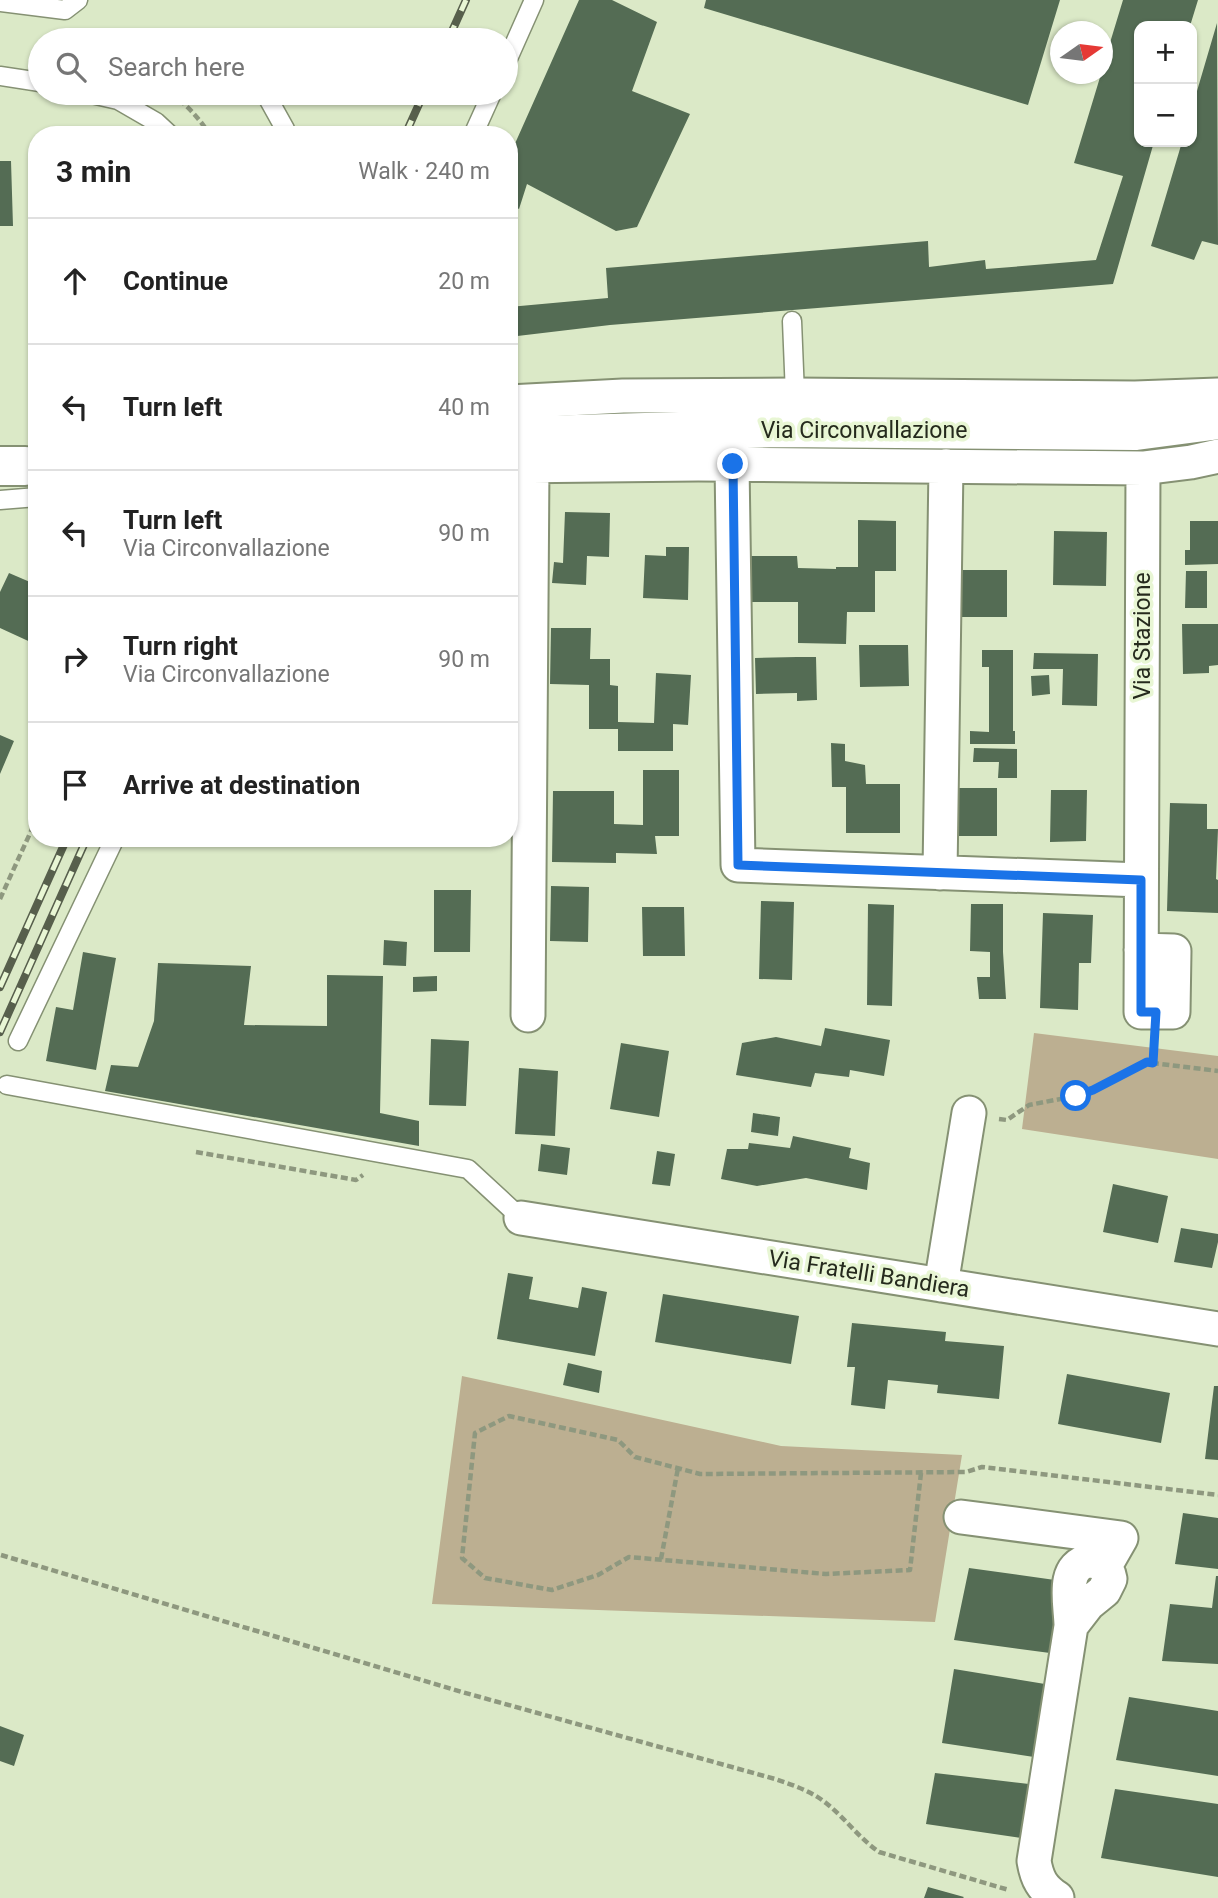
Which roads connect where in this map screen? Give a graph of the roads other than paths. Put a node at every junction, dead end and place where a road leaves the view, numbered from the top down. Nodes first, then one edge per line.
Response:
1 (78, 0) edge
2 (534, 0) edge
3 (0, 2) edge
4 (518, 36) edge
5 (0, 76) edge
6 (28, 80) edge
7 (127, 105) edge
8 (272, 105) edge
9 (487, 105) edge
10 (160, 126) edge
11 (283, 126) edge
12 (477, 126) edge
13 (792, 321) dead end
14 (795, 395) junction
15 (1218, 395) edge
16 (518, 402) edge
17 (1218, 420) edge
18 (518, 436) edge
19 (1218, 456) edge
20 (733, 464) junction
21 (520, 466) edge
22 (946, 466) junction
23 (1143, 468) junction
24 (21, 476) edge
25 (0, 500) edge
26 (110, 847) edge
27 (940, 873) junction
28 (1141, 880) junction
29 (1156, 1012) road end
30 (528, 1015) dead end
31 (19, 1041) dead end
32 (8, 1085) dead end
33 (969, 1114) road end
34 (521, 1218) joint
35 (942, 1285) junction
36 (1218, 1329) edge
37 (961, 1517) dead end
38 (1052, 1894) edge

1 - 3 lane
2 - 4 lane
5 - 6 lane
7 - 10 lane
8 - 11 lane
9 - 12 lane
13 - 14 lane
14 - 15 street, Via Circonvallazione
14 - 16 street, Via Circonvallazione
17 - 18 main road, Via Circonvallazione
19 - 23 street
20 - 21 street, Via Circonvallazione
20 - 22 street, Via Circonvallazione
20 - 27 street
21 - 30 street, Via Circonvallazione
22 - 23 street, Via Circonvallazione
22 - 27 street, Via Circonvallazione
23 - 28 street, Via Stazione
24 - 25 lane
26 - 31 lane
27 - 28 street
28 - 29 street, Via Stazione
32 - 34 lane
33 - 35 street
34 - 35 street, Via Fratelli Bandiera
35 - 36 street, Via Fratelli Bandiera
37 - 38 street

